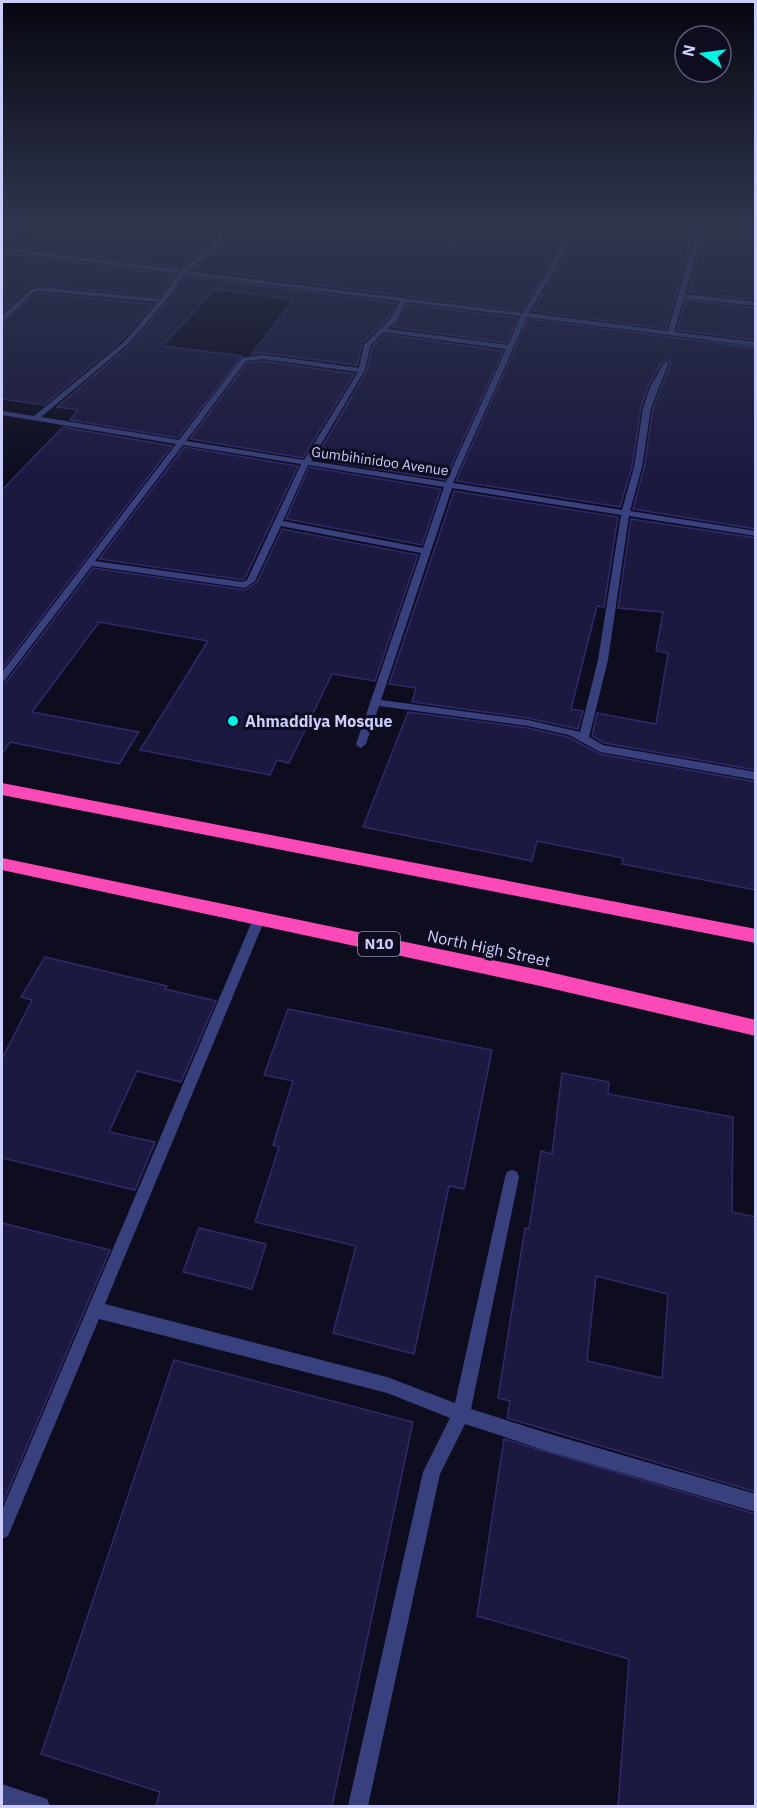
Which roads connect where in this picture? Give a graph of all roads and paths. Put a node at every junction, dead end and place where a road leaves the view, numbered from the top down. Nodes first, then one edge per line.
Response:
1 (13, 308) edge
2 (157, 308) edge
3 (399, 308) edge
4 (480, 308) edge
5 (528, 308) edge
6 (678, 308) edge
7 (525, 314) junction
8 (2, 319) edge
9 (382, 330) junction
10 (671, 332) junction
11 (756, 344) edge
12 (510, 347) junction
13 (668, 363) dead end
14 (362, 370) junction
15 (2, 412) edge
16 (36, 418) junction
17 (182, 443) junction
18 (305, 464) junction
19 (449, 484) junction
20 (625, 513) junction
21 (278, 523) junction
22 (756, 534) edge
23 (426, 551) junction
24 (90, 563) junction
25 (2, 678) edge
26 (375, 702) junction
27 (583, 740) junction
28 (361, 744) dead end
29 (756, 776) edge
30 (2, 789) edge
31 (2, 864) edge
32 (259, 919) junction
33 (756, 936) edge
34 (756, 1028) edge
35 (512, 1177) dead end
36 (96, 1310) junction
37 (461, 1414) junction
38 (756, 1503) edge
39 (2, 1530) edge
40 (2, 1794) edge
41 (40, 1806) edge
42 (358, 1806) edge

1 - 8 street
2 - 16 street
3 - 9 street
4 - 7 street
5 - 7 street
6 - 10 street
7 - 10 street
7 - 12 street
9 - 12 street
9 - 14 street
10 - 11 street
12 - 19 street
13 - 20 street
14 - 17 street
14 - 18 street
15 - 16 street, Gumbihinidoo Avenue
16 - 17 street, Gumbihinidoo Avenue
17 - 18 street, Gumbihinidoo Avenue
17 - 24 street
18 - 19 street, Gumbihinidoo Avenue
18 - 21 street
19 - 20 street, Gumbihinidoo Avenue
19 - 23 street
20 - 22 street, Gumbihinidoo Avenue
20 - 27 street
21 - 23 street
21 - 24 street
23 - 26 street
24 - 25 street
26 - 27 street
26 - 28 street
27 - 29 street
30 - 33 highway
31 - 32 highway, North High Street / N10
32 - 34 highway, North High Street / N10
32 - 36 street
35 - 37 street
36 - 37 street
36 - 39 street
37 - 38 street
37 - 42 street
40 - 41 street

